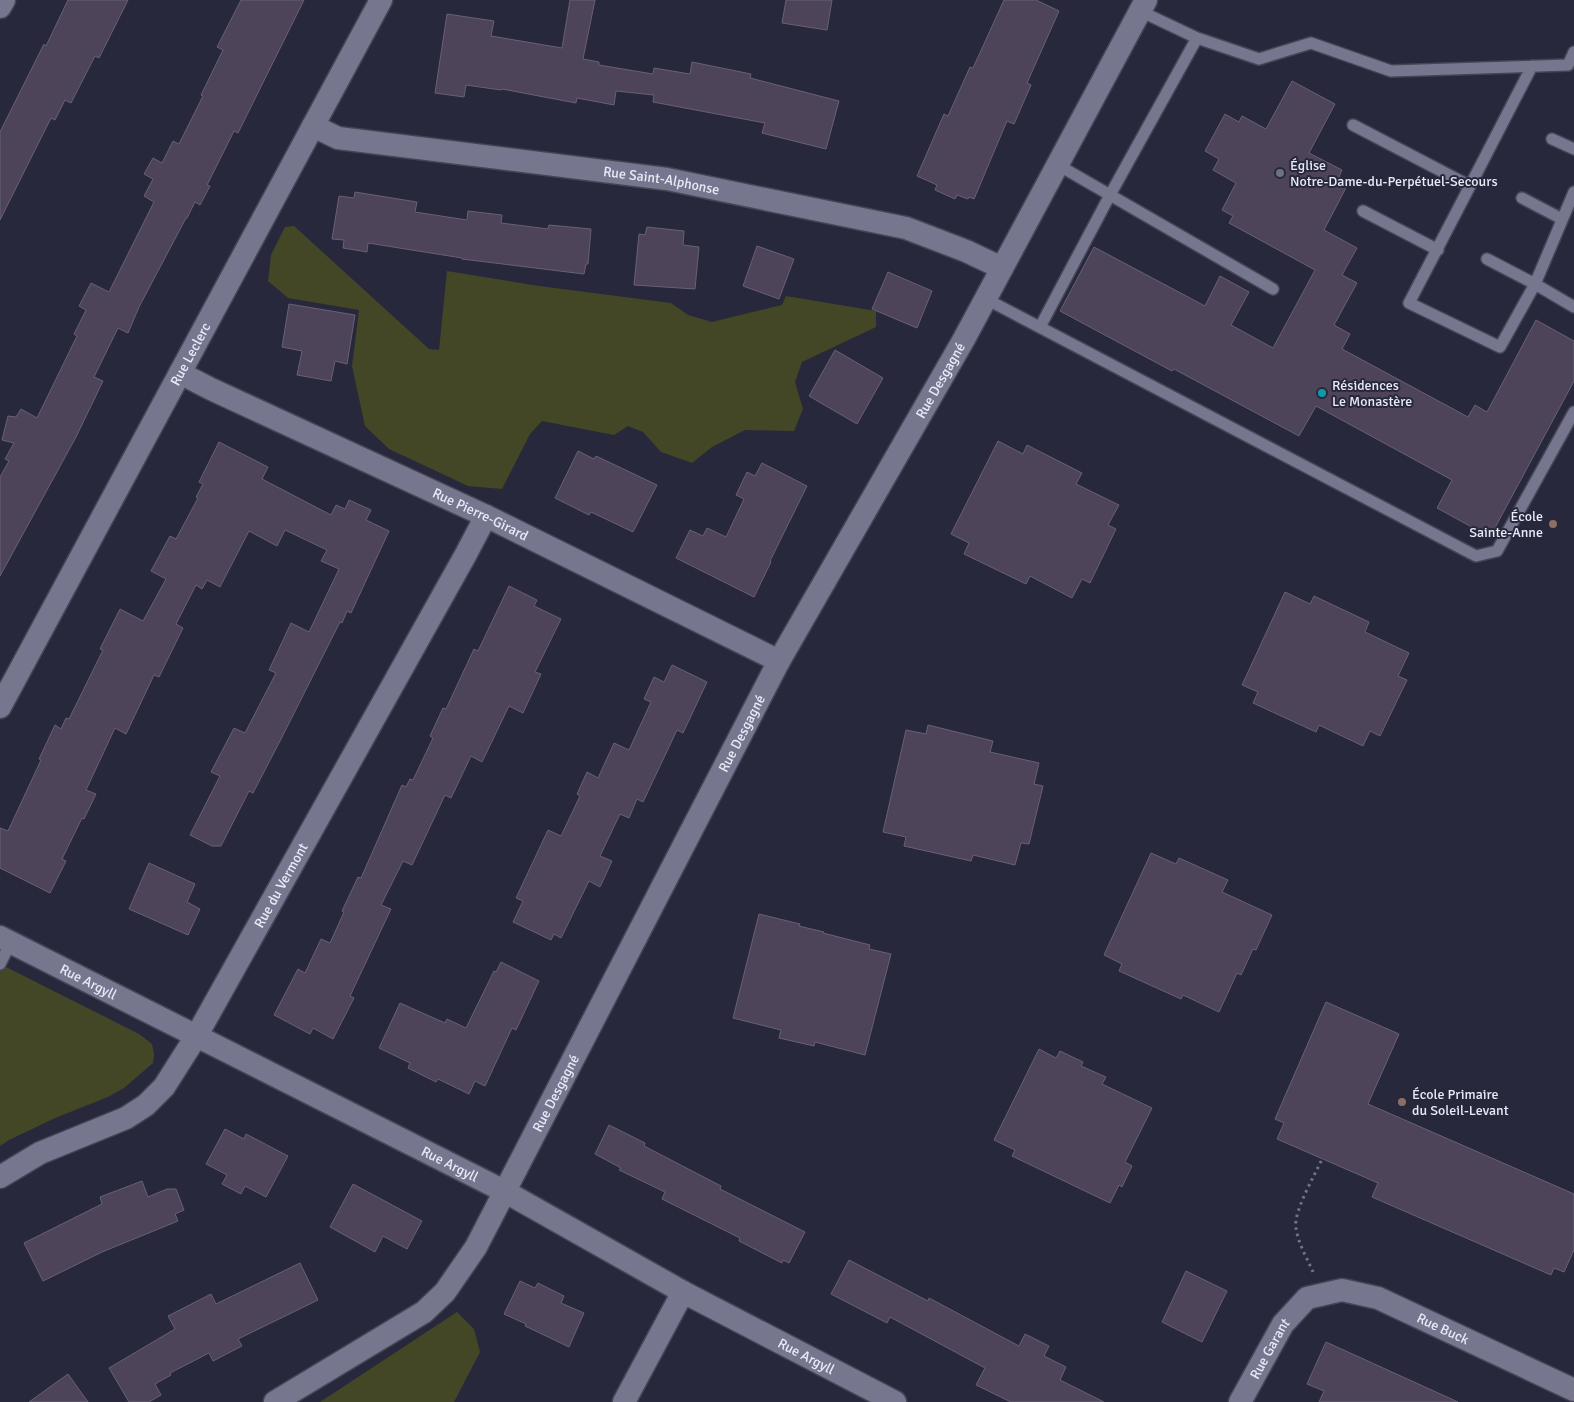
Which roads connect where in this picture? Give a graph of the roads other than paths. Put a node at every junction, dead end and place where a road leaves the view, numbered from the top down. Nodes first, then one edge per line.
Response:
1 (4, 0) edge
2 (381, 0) edge
3 (1143, 5) edge
4 (0, 8) edge
5 (1197, 38) junction
6 (1574, 52) edge
7 (1532, 66) junction
8 (1353, 125) dead end
9 (313, 126) junction
10 (1552, 139) dead end
11 (1574, 149) edge
12 (1058, 165) junction
13 (1470, 186) junction
14 (1574, 192) edge
15 (1110, 195) junction
16 (1522, 198) dead end
17 (1363, 211) dead end
18 (1562, 219) junction
19 (1438, 250) junction
20 (1487, 259) dead end
21 (1002, 268) junction
22 (1535, 284) junction
23 (1273, 288) dead end
24 (986, 299) junction
25 (1574, 308) edge
26 (1040, 327) junction
27 (180, 373) junction
28 (1574, 412) edge
29 (486, 516) junction
30 (779, 661) junction
31 (0, 707) edge
32 (6, 939) edge
33 (0, 964) edge
34 (197, 1035) junction
35 (0, 1177) edge
36 (504, 1191) junction
37 (683, 1292) junction
38 (1315, 1296) joint
39 (1574, 1390) edge
40 (275, 1402) edge
41 (624, 1402) edge
42 (895, 1402) edge
43 (1240, 1402) edge

1 - 4 street
2 - 9 street, Rue Leclerc
3 - 5 lane
3 - 12 street, Rue Desgagné
5 - 7 lane
5 - 15 lane
6 - 7 lane
7 - 13 lane
8 - 13 lane
9 - 21 street, Rue Saint-Alphonse
9 - 27 street, Rue Leclerc
10 - 11 lane
12 - 15 lane
12 - 21 street, Rue Desgagné
13 - 19 lane
14 - 18 lane
15 - 23 lane
15 - 26 lane
16 - 18 lane
17 - 19 lane
18 - 22 lane
19 - 22 lane
20 - 22 lane
21 - 24 street, Rue Desgagné
22 - 25 lane
24 - 26 lane
24 - 30 street, Rue Desgagné
26 - 28 lane
27 - 29 street, Rue Pierre-Girard
27 - 31 street, Rue Leclerc
29 - 30 street, Rue Pierre-Girard
29 - 34 street, Rue du Vermont
30 - 36 street, Rue Desgagné
32 - 33 lane
32 - 34 street, Rue Argyll
34 - 35 street, Rue du Vermont
34 - 36 street, Rue Argyll
36 - 37 street, Rue Argyll
36 - 40 street, Rue Desgagné
37 - 41 street
37 - 42 street, Rue Argyll
38 - 39 street, Rue Buck
38 - 43 street, Rue Garant

